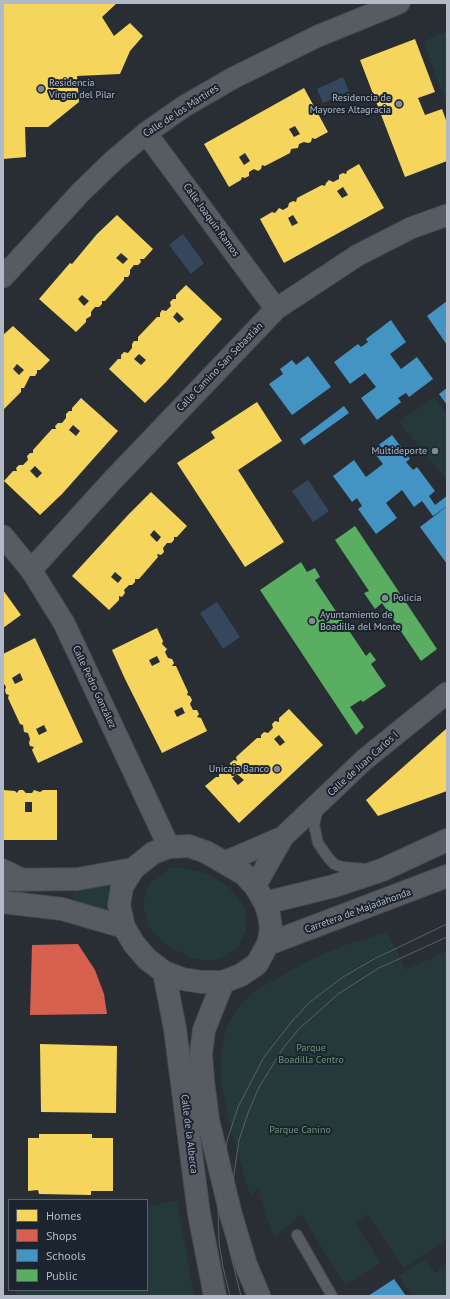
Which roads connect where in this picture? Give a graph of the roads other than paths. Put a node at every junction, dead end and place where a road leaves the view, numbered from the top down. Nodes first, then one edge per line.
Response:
1 (398, 3) edge
2 (146, 133) junction
3 (447, 215) edge
4 (3, 277) edge
5 (276, 309) junction
6 (3, 536) edge
7 (31, 570) junction
8 (447, 693) edge
9 (318, 804) junction
10 (283, 837) junction
11 (447, 840) edge
12 (169, 847) junction
13 (225, 862) junction
14 (3, 864) edge
15 (133, 869) junction
16 (382, 870) junction
17 (447, 876) edge
18 (3, 880) edge
19 (34, 880) junction
20 (260, 895) junction
21 (3, 902) edge
22 (124, 927) junction
23 (268, 944) junction
24 (164, 972) junction
25 (223, 982) junction
26 (297, 1235) dead end
27 (215, 1296) edge
28 (260, 1296) edge
29 (332, 1296) edge

1 - 2 street, Calle de los Mártires
2 - 4 street, Calle de los Mártires
2 - 5 street, Calle Joaquín Ramos
3 - 5 street, Calle Camino San Sebastián
5 - 7 street, Calle Camino San Sebastián
6 - 7 street, Calle Pedro González
7 - 12 street, Calle Pedro González
8 - 9 street, Calle de Juan Carlos I
9 - 10 street, Calle de Juan Carlos I
9 - 16 lane
10 - 13 street, Calle de Juan Carlos I
10 - 20 street, Calle de Juan Carlos I
11 - 16 street
12 - 13 street
12 - 15 street
13 - 20 street
14 - 19 lane
15 - 19 street
15 - 22 street
16 - 20 street
17 - 23 street, Carretera de Majadahonda
18 - 19 street
20 - 23 street
21 - 22 street
22 - 24 street
23 - 25 street
24 - 25 street
24 - 27 street, Calle de la Alberca
25 - 28 street, Calle de la Alberca
26 - 29 lane

